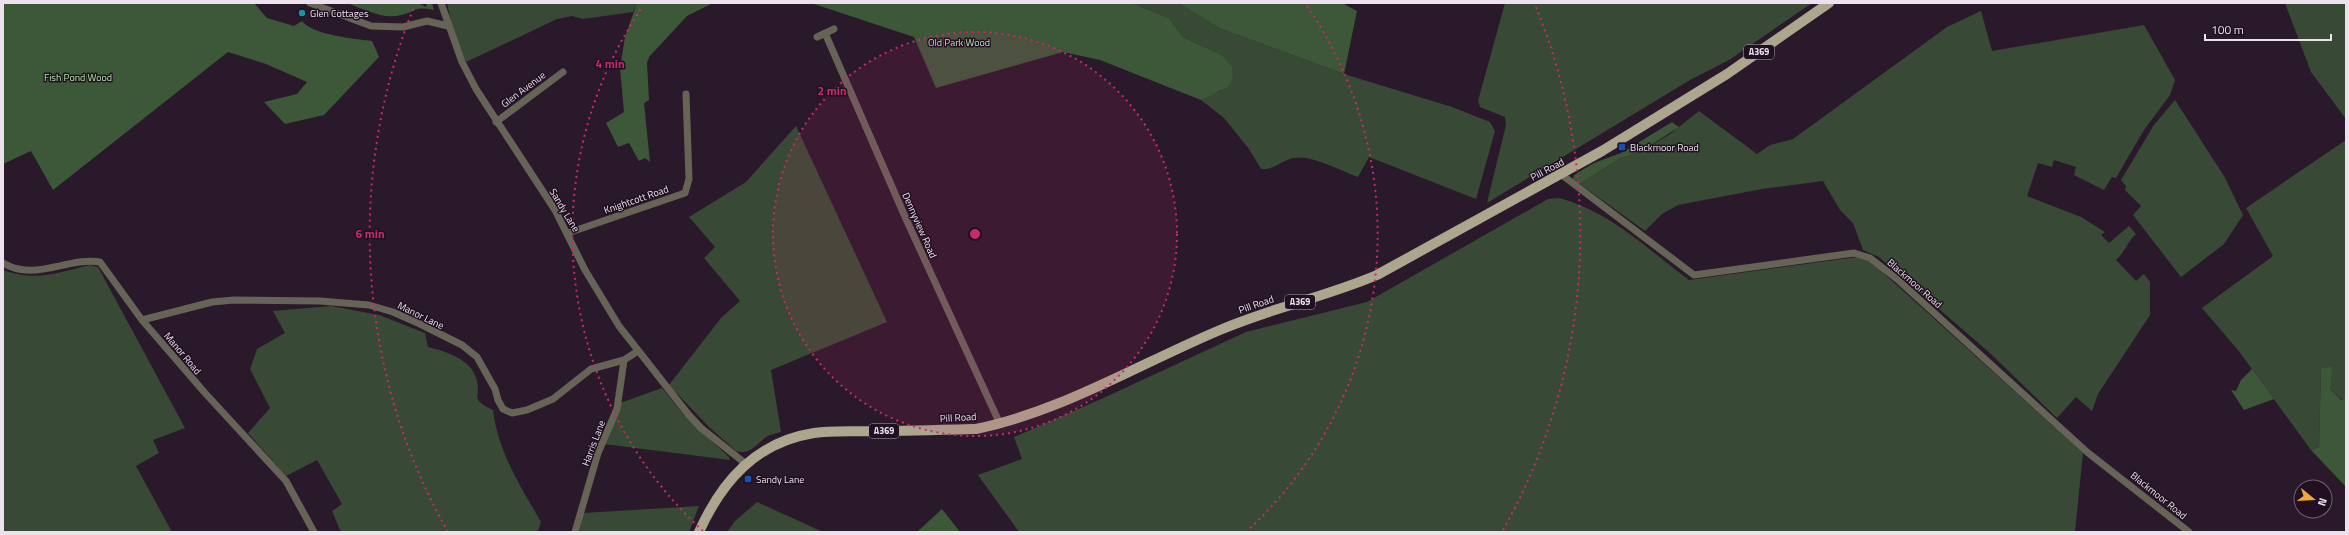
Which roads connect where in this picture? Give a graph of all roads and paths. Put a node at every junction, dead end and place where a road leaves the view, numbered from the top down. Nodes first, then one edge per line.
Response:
1 (310, 3) edge
2 (441, 3) edge
3 (1829, 3) edge
4 (448, 26) junction
5 (834, 29) dead end
6 (825, 33) junction
7 (817, 37) dead end
8 (563, 72) dead end
9 (686, 94) dead end
10 (496, 122) junction
11 (1562, 175) junction
12 (568, 233) junction
13 (3, 263) edge
14 (142, 320) junction
15 (638, 351) junction
16 (624, 360) junction
17 (1000, 424) junction
18 (746, 464) junction
19 (314, 532) edge
20 (575, 532) edge
21 (699, 532) edge
22 (2189, 532) edge

1 - 4 street
2 - 4 street, Sandy Lane
3 - 11 main road, Pill Road / A369
4 - 10 street, Sandy Lane
5 - 6 street
6 - 7 street
6 - 17 street, Dennyview Road
8 - 10 street, Glen Avenue
9 - 12 street, Knightcott Road
10 - 12 street, Sandy Lane
11 - 17 main road, Pill Road / A369
11 - 22 street, Blackmoor Road
12 - 15 street, Sandy Lane
13 - 14 street, Manor Road
14 - 16 street, Manor Lane
14 - 19 street, Manor Road
15 - 16 street, Manor Lane
15 - 18 street, Sandy Lane
16 - 20 street, Harris Lane
17 - 18 main road, Pill Road / A369
18 - 21 main road, Pill Road / A369

